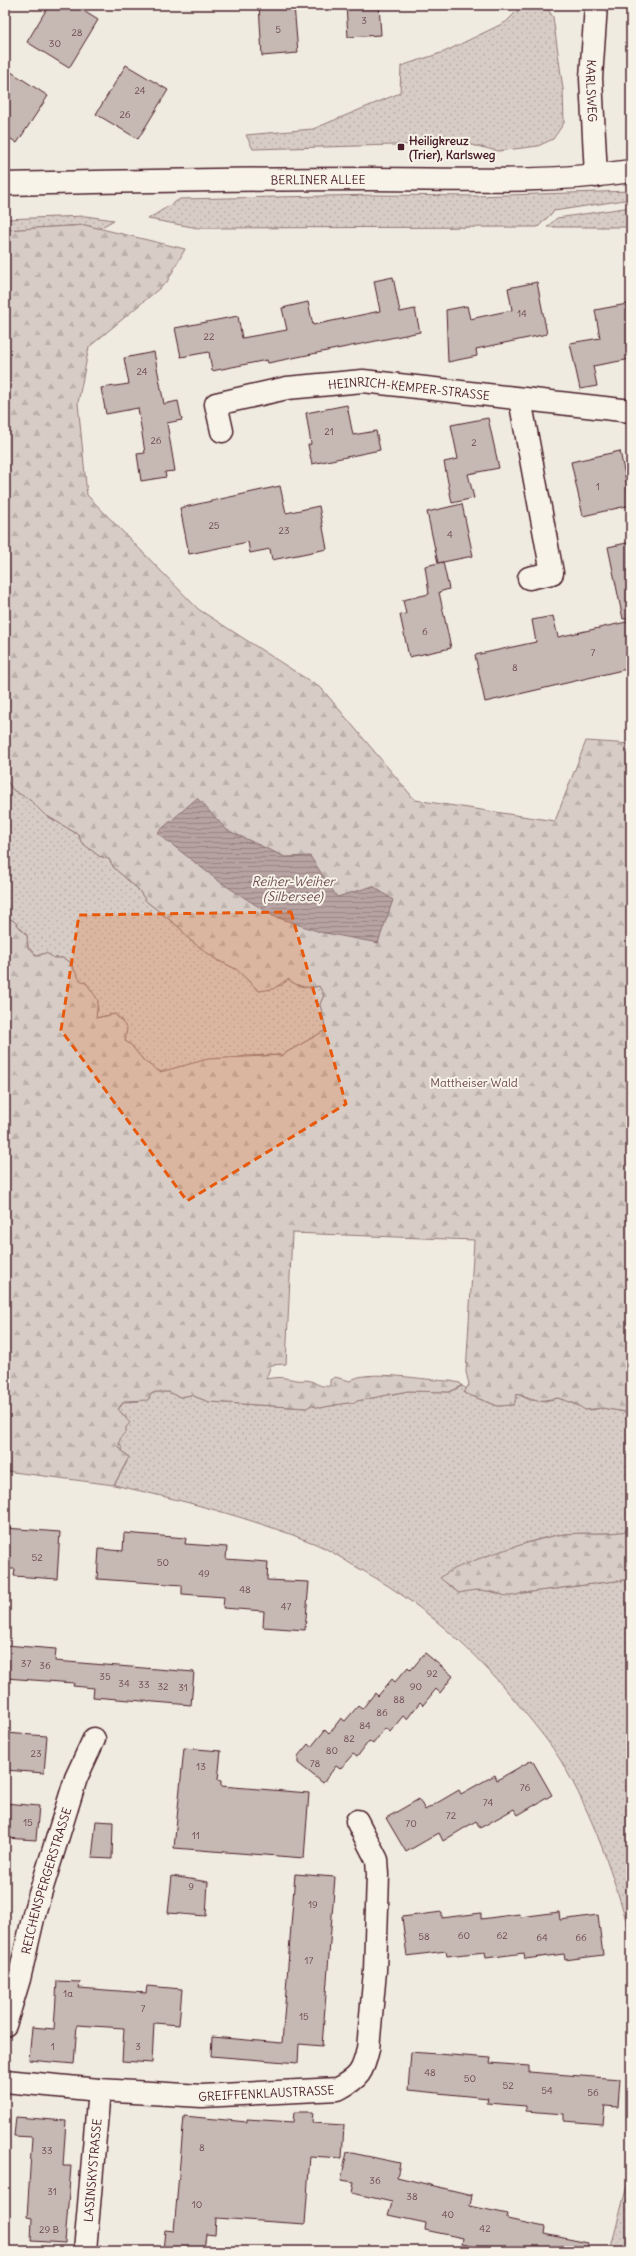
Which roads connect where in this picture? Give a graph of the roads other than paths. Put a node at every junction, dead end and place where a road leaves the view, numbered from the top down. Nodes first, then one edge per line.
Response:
1 (596, 5) edge
2 (631, 172) edge
3 (596, 176) junction
4 (5, 184) edge
5 (520, 399) junction
6 (631, 411) edge
7 (222, 432) dead end
8 (529, 578) dead end
9 (94, 1739) dead end
10 (357, 1820) dead end
11 (5, 2024) edge
12 (5, 2081) edge
13 (99, 2090) junction
14 (85, 2251) edge

1 - 3 street, KARLSWEG
2 - 3 street, BERLINER ALLEE
3 - 4 street, BERLINER ALLEE
5 - 6 street, HEINRICH-KEMPER-STRASSE
5 - 7 street, HEINRICH-KEMPER-STRASSE
5 - 8 street
9 - 11 street, REICHENSPERGERSTRASSE
10 - 13 street, GREIFFENKLAUSTRASSE
12 - 13 street, GREIFFENKLAUSTRASSE
13 - 14 street, LASINSKYSTRASSE

